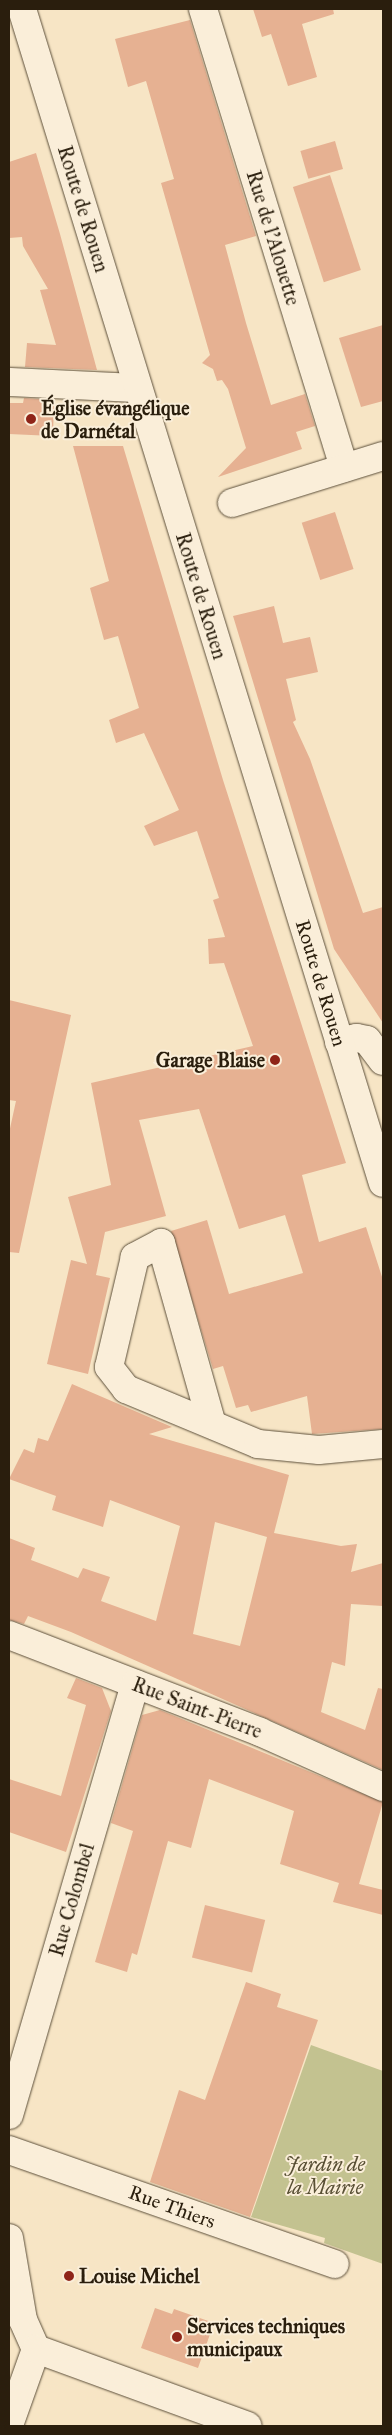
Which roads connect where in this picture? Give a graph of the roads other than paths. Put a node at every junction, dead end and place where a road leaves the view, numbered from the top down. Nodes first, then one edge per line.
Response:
1 (22, 9) edge
2 (203, 9) edge
3 (9, 382) edge
4 (138, 388) junction
5 (383, 456) edge
6 (344, 468) junction
7 (232, 503) dead end
8 (339, 1042) junction
9 (383, 1061) edge
10 (383, 1184) edge
11 (211, 1421) junction
12 (383, 1444) edge
13 (9, 1635) edge
14 (135, 1684) junction
15 (383, 1787) edge
16 (9, 2115) edge
17 (9, 2150) edge
18 (9, 2238) edge
19 (335, 2264) dead end
20 (36, 2349) junction
21 (9, 2425) edge
22 (247, 2426) edge

1 - 4 street, Route de Rouen
2 - 6 street, Rue de l'Alouette
3 - 4 street
4 - 8 street, Route de Rouen
5 - 6 street
6 - 7 street
8 - 9 street
8 - 10 street, Route de Rouen
11 - 11 street
11 - 12 street
13 - 14 street, Rue Saint-Pierre
14 - 15 street, Rue Saint-Pierre
14 - 16 street, Rue Colombel
17 - 19 street, Rue Thiers
18 - 20 street
20 - 21 street
20 - 22 street

